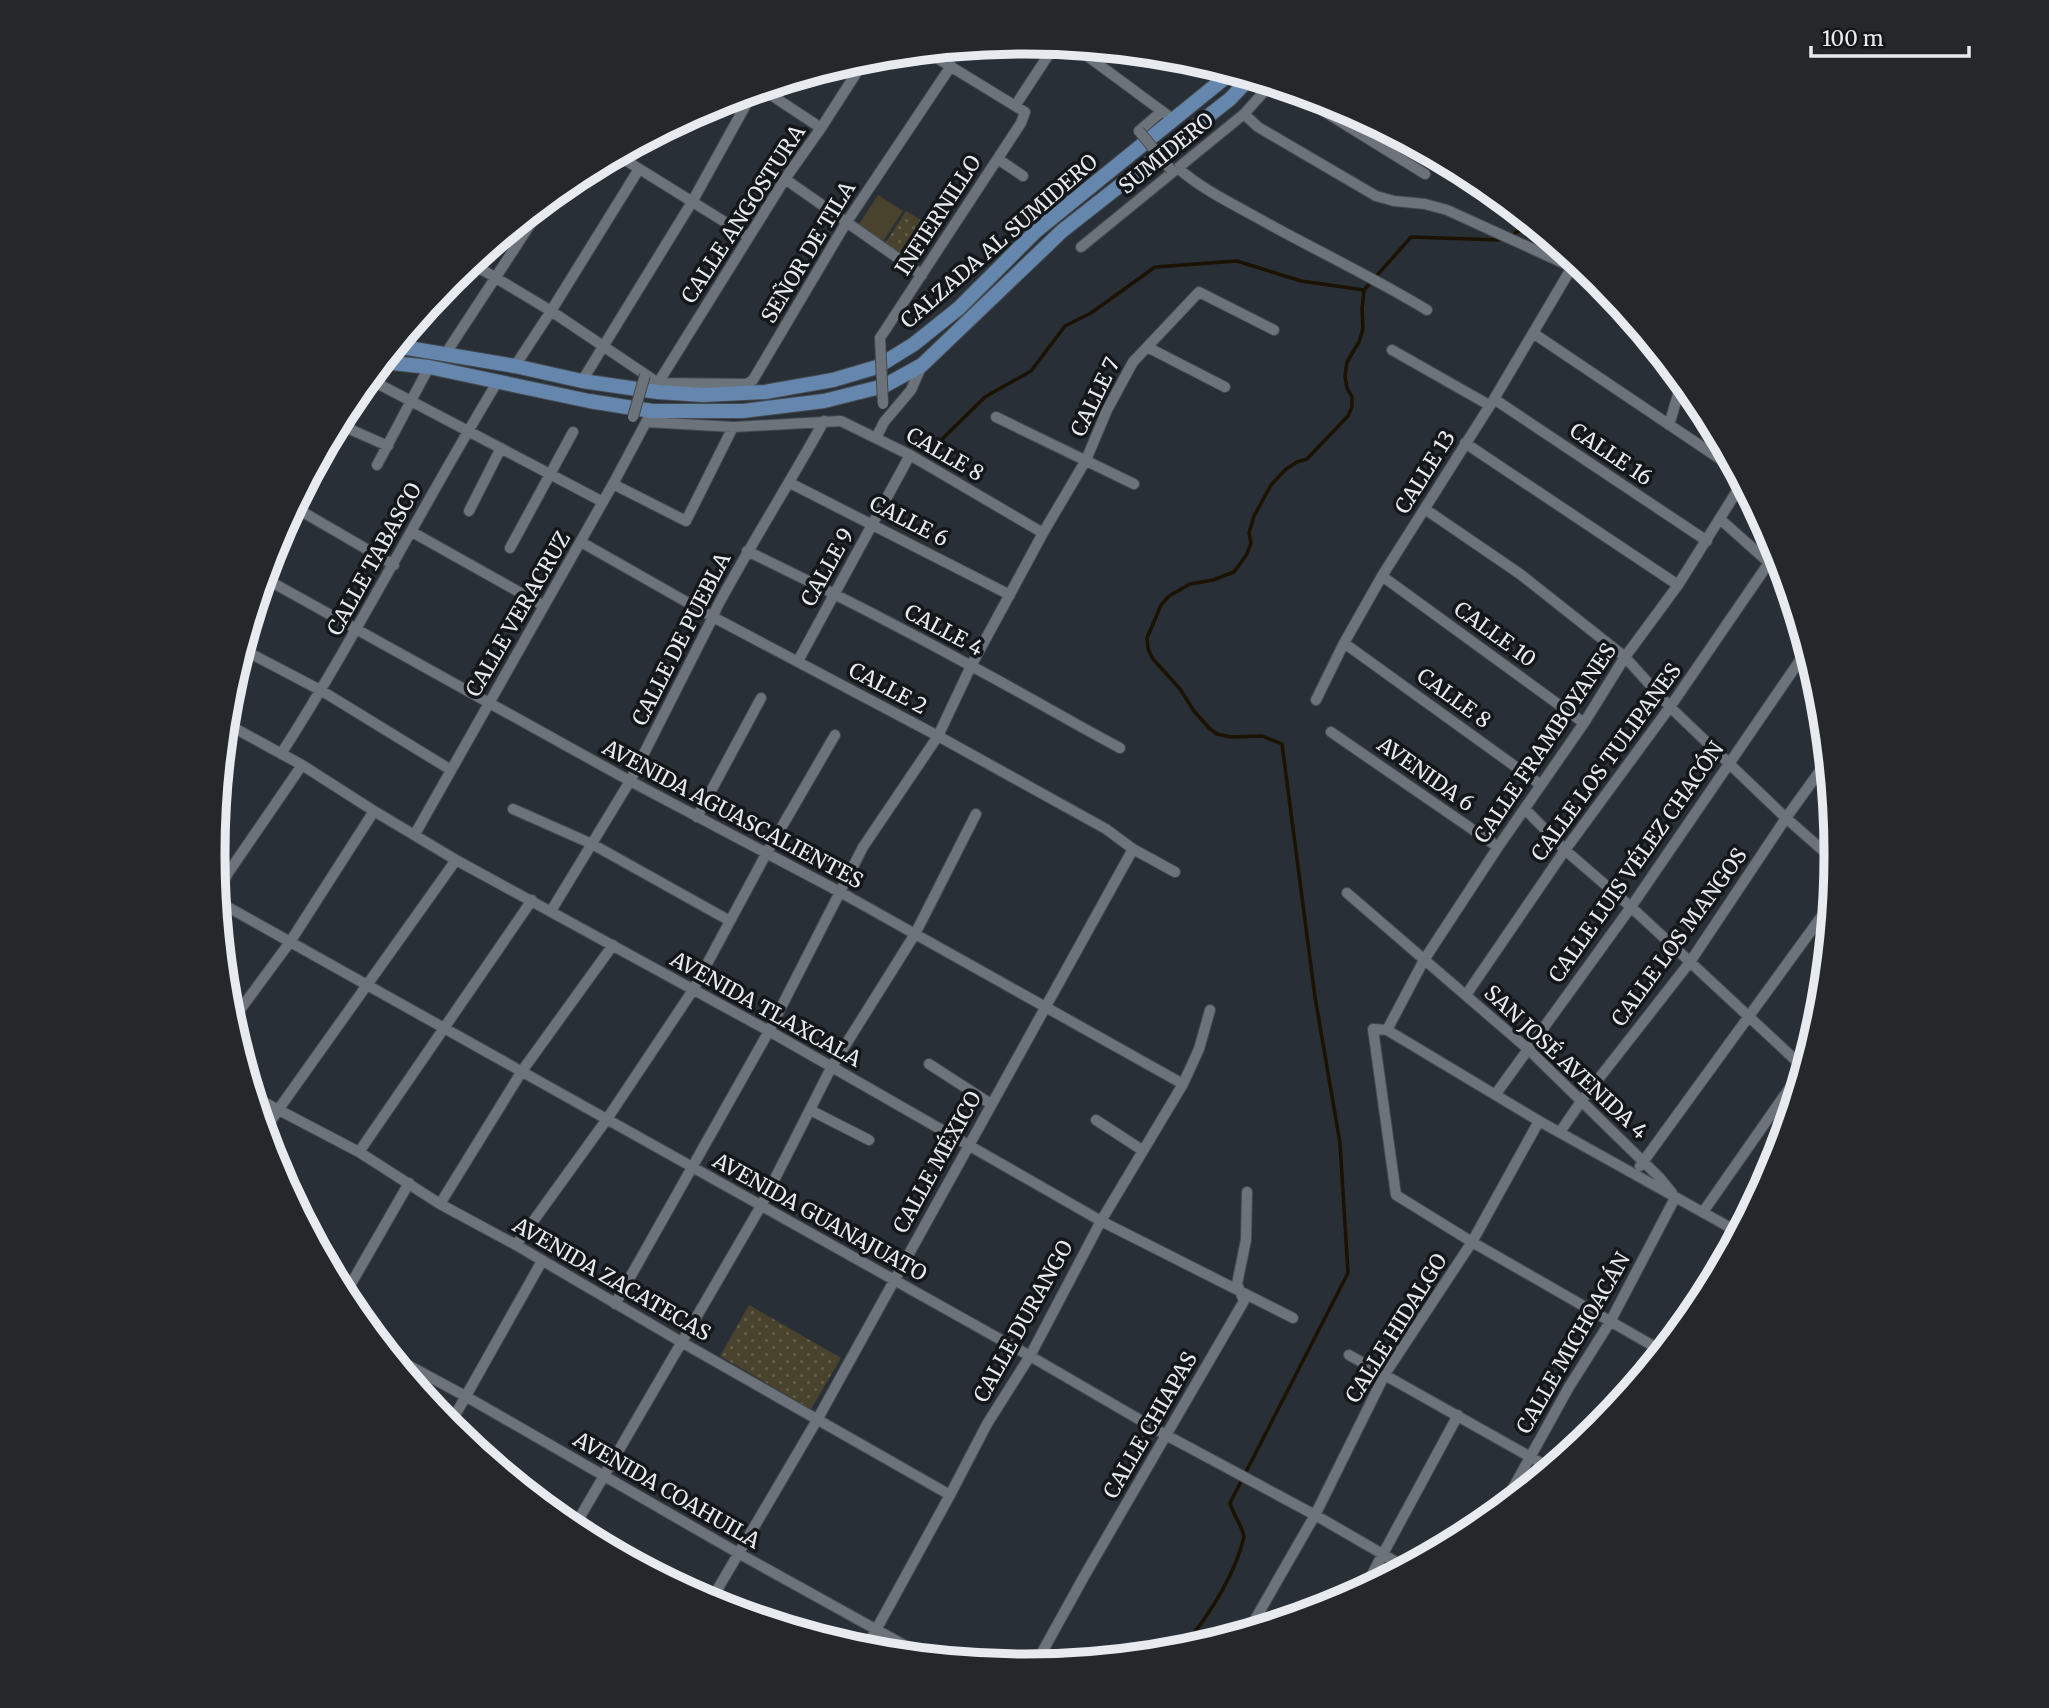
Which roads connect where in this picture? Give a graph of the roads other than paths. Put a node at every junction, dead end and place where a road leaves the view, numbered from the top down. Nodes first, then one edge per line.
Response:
1 (1050, 55) edge
2 (1088, 57) edge
3 (939, 59) edge
4 (951, 66) junction
5 (857, 73) edge
6 (1221, 80) edge
7 (1243, 85) edge
8 (1264, 92) edge
9 (772, 96) edge
10 (746, 105) edge
11 (1020, 109) junction
12 (1244, 114) junction
13 (1331, 115) edge
14 (1168, 116) junction
15 (821, 128) junction
16 (998, 159) junction
17 (626, 161) edge
18 (639, 169) junction
19 (1175, 171) junction
20 (1425, 174) dead end
21 (1023, 176) dead end
22 (785, 179) junction
23 (692, 202) junction
24 (846, 223) junction
25 (529, 227) edge
26 (749, 237) junction
27 (1081, 247) dead end
28 (1562, 263) edge
29 (480, 269) edge
30 (1570, 270) edge
31 (922, 275) junction
32 (496, 279) junction
33 (1427, 310) dead end
34 (551, 311) junction
35 (1274, 330) dead end
36 (1533, 332) junction
37 (603, 345) junction
38 (406, 347) edge
39 (1147, 347) junction
40 (1392, 350) dead end
41 (446, 353) junction
42 (393, 363) edge
43 (922, 365) junction
44 (515, 366) junction
45 (429, 367) junction
46 (645, 375) junction
47 (498, 381) junction
48 (582, 381) junction
49 (378, 384) edge
50 (1225, 387) dead end
51 (658, 388) junction
52 (1678, 394) edge
53 (411, 402) junction
54 (1492, 402) junction
55 (996, 417) dead end
56 (647, 420) junction
57 (824, 421) junction
58 (884, 422) junction
59 (1669, 425) junction
60 (733, 427) junction
61 (348, 428) edge
62 (467, 431) junction
63 (573, 432) dead end
64 (876, 438) junction
65 (1465, 443) junction
66 (388, 446) junction
67 (501, 448) junction
68 (910, 455) junction
69 (1719, 458) edge
70 (1086, 460) junction
71 (377, 465) dead end
72 (550, 472) junction
73 (790, 482) junction
74 (613, 484) junction
75 (1134, 484) dead end
76 (1737, 491) edge
77 (603, 502) junction
78 (1425, 509) junction
79 (469, 511) dead end
80 (302, 512) edge
81 (1720, 519) junction
82 (873, 524) junction
83 (412, 532) junction
84 (1043, 533) junction
85 (1707, 541) junction
86 (581, 542) junction
87 (510, 548) dead end
88 (747, 551) junction
89 (1769, 563) joint
90 (394, 565) junction
91 (1382, 576) junction
92 (273, 583) edge
93 (1678, 585) junction
94 (834, 593) junction
95 (1010, 595) junction
96 (544, 606) junction
97 (713, 617) junction
98 (356, 629) junction
99 (1344, 643) junction
100 (250, 653) edge
101 (1625, 657) junction
102 (1800, 660) edge
103 (798, 661) junction
104 (971, 666) junction
105 (322, 691) junction
106 (761, 698) dead end
107 (1316, 699) dead end
108 (489, 704) junction
109 (1670, 707) junction
110 (1584, 723) junction
111 (235, 729) edge
112 (1331, 732) dead end
113 (835, 735) dead end
114 (939, 736) junction
115 (1120, 748) dead end
116 (281, 754) junction
117 (1729, 762) junction
118 (302, 765) junction
119 (451, 770) junction
120 (1820, 772) edge
121 (630, 781) junction
122 (1541, 785) junction
123 (513, 809) dead end
124 (1525, 810) junction
125 (374, 811) junction
126 (976, 814) dead end
127 (697, 817) junction
128 (1787, 818) junction
129 (415, 834) junction
130 (592, 844) junction
131 (1498, 847) junction
132 (1133, 849) junction
133 (1565, 850) junction
134 (1824, 851) edge
135 (766, 854) junction
136 (456, 860) junction
137 (1175, 872) dead end
138 (225, 877) edge
139 (840, 892) junction
140 (1347, 893) dead end
141 (532, 900) junction
142 (226, 906) edge
143 (1631, 907) junction
144 (551, 911) junction
145 (1822, 916) edge
146 (730, 921) junction
147 (915, 934) junction
148 (290, 942) junction
149 (613, 945) junction
150 (1424, 960) junction
151 (1690, 962) junction
152 (366, 985) junction
153 (693, 990) junction
154 (1466, 995) junction
155 (1045, 1009) junction
156 (240, 1010) edge
157 (1210, 1010) dead end
158 (1749, 1016) junction
159 (445, 1029) junction
160 (1387, 1030) junction
161 (769, 1031) junction
162 (1528, 1049) junction
163 (1797, 1061) edge
164 (929, 1064) dead end
165 (831, 1068) junction
166 (522, 1071) junction
167 (1183, 1084) junction
168 (1788, 1091) edge
169 (1495, 1095) junction
170 (1582, 1100) junction
171 (265, 1103) edge
172 (991, 1104) junction
173 (278, 1110) junction
174 (810, 1110) junction
175 (607, 1119) junction
176 (1096, 1120) dead end
177 (271, 1121) edge
178 (1539, 1121) junction
179 (1560, 1132) junction
180 (869, 1140) dead end
181 (969, 1145) junction
182 (1142, 1150) junction
183 (359, 1152) junction
184 (1643, 1161) junction
185 (692, 1168) junction
186 (1636, 1174) junction
187 (408, 1183) junction
188 (1247, 1192) dead end
189 (1675, 1198) junction
190 (440, 1204) junction
191 (761, 1206) junction
192 (1703, 1212) junction
193 (1101, 1221) junction
194 (1731, 1229) edge
195 (1472, 1242) junction
196 (516, 1245) junction
197 (542, 1261) junction
198 (894, 1281) junction
199 (351, 1284) edge
200 (1241, 1293) junction
201 (615, 1304) junction
202 (1293, 1318) dead end
203 (1610, 1322) junction
204 (682, 1343) junction
205 (1654, 1347) edge
206 (1349, 1355) dead end
207 (1030, 1356) junction
208 (411, 1367) edge
209 (1385, 1374) junction
210 (467, 1397) junction
211 (1458, 1415) junction
212 (455, 1416) edge
213 (817, 1420) junction
214 (1166, 1435) junction
215 (1530, 1456) junction
216 (1542, 1463) edge
217 (603, 1476) junction
218 (1515, 1485) edge
219 (950, 1495) junction
220 (1315, 1515) junction
221 (579, 1518) edge
222 (738, 1553) junction
223 (1383, 1554) junction
224 (1396, 1562) edge
225 (1372, 1574) edge
226 (716, 1592) edge
227 (1255, 1619) edge
228 (877, 1629) junction
229 (872, 1639) edge
230 (903, 1644) edge
231 (1041, 1653) edge

1 - 11 street, INFIERNILLO
2 - 14 street
3 - 4 street
4 - 11 street
4 - 24 street, SEÑOR DE TILA
5 - 15 street, CALLE ANGOSTURA
6 - 14 main road, CALZADA AL SUMIDERO
7 - 43 main road, CALZADA AL SUMIDERO
8 - 12 street, SUMIDERO
9 - 15 street
10 - 23 street
11 - 16 street, INFIERNILLO
12 - 19 street, SUMIDERO
12 - 28 street, CALLE 13
13 - 20 street
14 - 19 street, bridge
14 - 51 main road, CALZADA AL SUMIDERO
15 - 22 street, CALLE ANGOSTURA
16 - 21 street
16 - 31 street, INFIERNILLO
17 - 18 street
18 - 23 street
18 - 34 street
19 - 27 street, SUMIDERO
19 - 33 street
22 - 24 street
22 - 26 street, CALLE ANGOSTURA
23 - 26 street
23 - 37 street
24 - 31 street
24 - 51 street, SEÑOR DE TILA
25 - 32 street
26 - 51 street, CALLE ANGOSTURA
29 - 32 street
30 - 36 street, CALLE 13
31 - 58 street, INFIERNILLO, bridge
32 - 34 street
32 - 41 street
34 - 37 street
34 - 44 street
35 - 39 street, CALLE 7
36 - 54 street, CALLE 13
36 - 59 street
37 - 46 street
37 - 48 street
38 - 41 main road, CALZADA AL SUMIDERO
39 - 50 street
39 - 70 street, CALLE 7
40 - 54 street, CALLE 16
41 - 44 main road, CALZADA AL SUMIDERO
42 - 45 main road, CALZADA AL SUMIDERO
43 - 56 main road, CALZADA AL SUMIDERO
43 - 58 street
44 - 48 main road, CALZADA AL SUMIDERO
45 - 47 main road, CALZADA AL SUMIDERO
45 - 53 street
46 - 51 street
46 - 56 street, bridge
47 - 56 main road, CALZADA AL SUMIDERO
47 - 62 street, CALLE TABASCO
48 - 51 main road, CALZADA AL SUMIDERO
49 - 53 street
52 - 59 street
53 - 62 street
53 - 66 street
54 - 65 street, CALLE 13
54 - 85 street, CALLE 16
55 - 70 street
56 - 60 street, CALLE 8
56 - 74 street, CALLE VERACRUZ
57 - 60 street, CALLE 8
57 - 64 street, CALLE 8
57 - 73 street, CALLE DE PUEBLA
58 - 64 street
59 - 69 street
60 - 74 street
61 - 66 street
62 - 67 street
62 - 83 street, CALLE TABASCO
63 - 72 street
64 - 68 street, CALLE 8
65 - 78 street, CALLE 13
65 - 93 street
66 - 71 street
67 - 72 street
67 - 79 street
68 - 82 street, CALLE 9
68 - 84 street, CALLE 8
70 - 75 street
70 - 84 street, CALLE 7
72 - 77 street
72 - 87 street
73 - 82 street, CALLE 6
73 - 88 street, CALLE DE PUEBLA
74 - 77 street, CALLE VERACRUZ
76 - 81 street, CALLE FRAMBOYANES
77 - 86 street, CALLE VERACRUZ
78 - 91 street, CALLE 13
78 - 101 street
80 - 90 street
81 - 85 street, CALLE FRAMBOYANES
81 - 89 street
82 - 94 street, CALLE 9
82 - 95 street, CALLE 6
83 - 90 street, CALLE TABASCO
83 - 96 street
84 - 95 street, CALLE 7
85 - 93 street, CALLE FRAMBOYANES
86 - 96 street, CALLE VERACRUZ
86 - 97 street, CALLE 2
88 - 94 street, CALLE 4
88 - 97 street, CALLE DE PUEBLA
89 - 109 street, CALLE LOS TULIPANES
90 - 98 street, CALLE TABASCO
91 - 99 street, CALLE 13
91 - 110 street, CALLE 10
92 - 98 street, AVENIDA AGUASCALIENTES
93 - 101 street, CALLE FRAMBOYANES
94 - 103 street, CALLE 9
94 - 104 street, CALLE 4
95 - 104 street, CALLE 7
96 - 108 street, CALLE VERACRUZ
97 - 103 street, CALLE 2
97 - 121 street, CALLE DE PUEBLA
98 - 105 street, CALLE TABASCO
98 - 108 street, AVENIDA AGUASCALIENTES
99 - 107 street, CALLE 13
99 - 122 street, CALLE 8
100 - 105 street
101 - 109 street
101 - 110 street, CALLE FRAMBOYANES
102 - 117 street, CALLE LUIS VÉLEZ CHACÓN
103 - 114 street, CALLE 2
104 - 114 street, CALLE 7
104 - 115 street, CALLE 4
105 - 116 street, CALLE TABASCO
105 - 119 street
106 - 127 street
108 - 119 street, CALLE VERACRUZ
108 - 121 street, AVENIDA AGUASCALIENTES
109 - 117 street
109 - 133 street, CALLE LOS TULIPANES
110 - 122 street, CALLE FRAMBOYANES
111 - 116 street, AVENIDA TLAXCALA
112 - 131 street, AVENIDA 6
113 - 135 street
114 - 132 street, CALLE 2
114 - 139 street, CALLE 7
116 - 118 street, AVENIDA TLAXCALA
117 - 128 street
117 - 143 street, CALLE LUIS VÉLEZ CHACÓN
118 - 125 street, AVENIDA TLAXCALA
118 - 138 street
119 - 129 street, CALLE VERACRUZ
120 - 128 street, CALLE LOS MANGOS
121 - 127 street, AVENIDA AGUASCALIENTES
121 - 130 street, CALLE DE PUEBLA
122 - 124 street, CALLE FRAMBOYANES
123 - 130 street
124 - 131 street, CALLE FRAMBOYANES
124 - 133 street
125 - 129 street, AVENIDA TLAXCALA
125 - 148 street
126 - 147 street
127 - 135 street, AVENIDA AGUASCALIENTES
128 - 134 street
128 - 151 street, CALLE LOS MANGOS
129 - 136 street, AVENIDA TLAXCALA
130 - 144 street, CALLE DE PUEBLA
130 - 146 street
131 - 150 street, CALLE FRAMBOYANES
132 - 137 street, CALLE 2
132 - 155 street, CALLE MÉXICO
133 - 143 street
133 - 154 street, CALLE LOS TULIPANES
135 - 139 street, AVENIDA AGUASCALIENTES
135 - 146 street
136 - 141 street, AVENIDA TLAXCALA
136 - 152 street
139 - 147 street, AVENIDA AGUASCALIENTES
139 - 161 street, CALLE 7
140 - 150 street, SAN JOSÉ AVENIDA 4
141 - 144 street, AVENIDA TLAXCALA
141 - 159 street
142 - 148 street, AVENIDA GUANAJUATO
143 - 151 street
143 - 162 street, CALLE LUIS VÉLEZ CHACÓN
144 - 149 street, AVENIDA TLAXCALA
145 - 158 street
146 - 153 street
147 - 155 street, AVENIDA AGUASCALIENTES
147 - 165 street
148 - 152 street, AVENIDA GUANAJUATO
148 - 156 street
149 - 153 street, AVENIDA TLAXCALA
149 - 166 street
150 - 154 street, SAN JOSÉ AVENIDA 4
150 - 160 street, CALLE FRAMBOYANES
151 - 158 street
151 - 170 street, CALLE LOS MANGOS
152 - 159 street, AVENIDA GUANAJUATO
152 - 173 street
153 - 161 street, AVENIDA TLAXCALA
153 - 175 street
154 - 162 street, SAN JOSÉ AVENIDA 4
155 - 167 street, AVENIDA AGUASCALIENTES
155 - 172 street, CALLE MÉXICO
157 - 167 street, CALLE DURANGO
158 - 163 street
158 - 184 street
159 - 166 street, AVENIDA GUANAJUATO
159 - 183 street
160 - 169 street
160 - 195 street
161 - 165 street, AVENIDA TLAXCALA
161 - 185 street, CALLE 7
162 - 169 street, CALLE LUIS VÉLEZ CHACÓN
162 - 170 street, SAN JOSÉ AVENIDA 4
164 - 172 street
165 - 174 street
165 - 181 street, AVENIDA TLAXCALA
166 - 175 street, AVENIDA GUANAJUATO
166 - 190 street
167 - 182 street, CALLE DURANGO
168 - 192 street
169 - 178 street
170 - 179 street, CALLE LOS MANGOS
170 - 184 street, SAN JOSÉ AVENIDA 4
171 - 173 street, AVENIDA ZACATECAS
172 - 181 street, CALLE MÉXICO
173 - 177 street
173 - 183 street, AVENIDA ZACATECAS
174 - 180 street
174 - 191 street
175 - 185 street, AVENIDA GUANAJUATO
175 - 196 street
176 - 182 street
178 - 179 street
178 - 195 street, CALLE HIDALGO
179 - 186 street
181 - 193 street, AVENIDA TLAXCALA
181 - 198 street, CALLE MÉXICO
182 - 193 street, CALLE DURANGO
183 - 187 street, AVENIDA ZACATECAS
184 - 186 street
184 - 189 street, SAN JOSÉ AVENIDA 4
185 - 191 street, AVENIDA GUANAJUATO
185 - 201 street, CALLE 7
186 - 189 street
187 - 190 street, AVENIDA ZACATECAS
187 - 199 street
188 - 200 street, CALLE CHIAPAS
189 - 192 street
189 - 203 street, CALLE MICHOACÁN
190 - 196 street, AVENIDA ZACATECAS
191 - 198 street, AVENIDA GUANAJUATO
191 - 204 street
192 - 194 street
193 - 200 street, AVENIDA TLAXCALA
193 - 207 street, CALLE DURANGO
195 - 203 street
195 - 209 street, CALLE HIDALGO
196 - 197 street, AVENIDA ZACATECAS
197 - 201 street, AVENIDA ZACATECAS
197 - 210 street
198 - 207 street, AVENIDA GUANAJUATO
198 - 213 street, CALLE MÉXICO
200 - 202 street, AVENIDA TLAXCALA
200 - 214 street, CALLE CHIAPAS
201 - 204 street, AVENIDA ZACATECAS
203 - 205 street
203 - 215 street, CALLE MICHOACÁN
204 - 213 street, AVENIDA ZACATECAS
204 - 217 street
206 - 209 street
207 - 214 street, AVENIDA GUANAJUATO
207 - 219 street, CALLE DURANGO
208 - 210 street, AVENIDA COAHUILA
209 - 211 street
209 - 220 street, CALLE HIDALGO
210 - 212 street
210 - 217 street, AVENIDA COAHUILA
211 - 215 street
211 - 223 street
213 - 219 street, AVENIDA ZACATECAS
213 - 222 street, CALLE MÉXICO
214 - 220 street, AVENIDA GUANAJUATO
214 - 231 street, CALLE CHIAPAS
215 - 216 street
215 - 218 street, CALLE MICHOACÁN
217 - 221 street
217 - 222 street, AVENIDA COAHUILA
219 - 228 street, CALLE DURANGO
220 - 223 street, AVENIDA GUANAJUATO
220 - 227 street, CALLE HIDALGO
222 - 226 street, CALLE MÉXICO
222 - 228 street, AVENIDA COAHUILA
223 - 224 street, AVENIDA GUANAJUATO
223 - 225 street
228 - 229 street, CALLE DURANGO
228 - 230 street, AVENIDA COAHUILA

